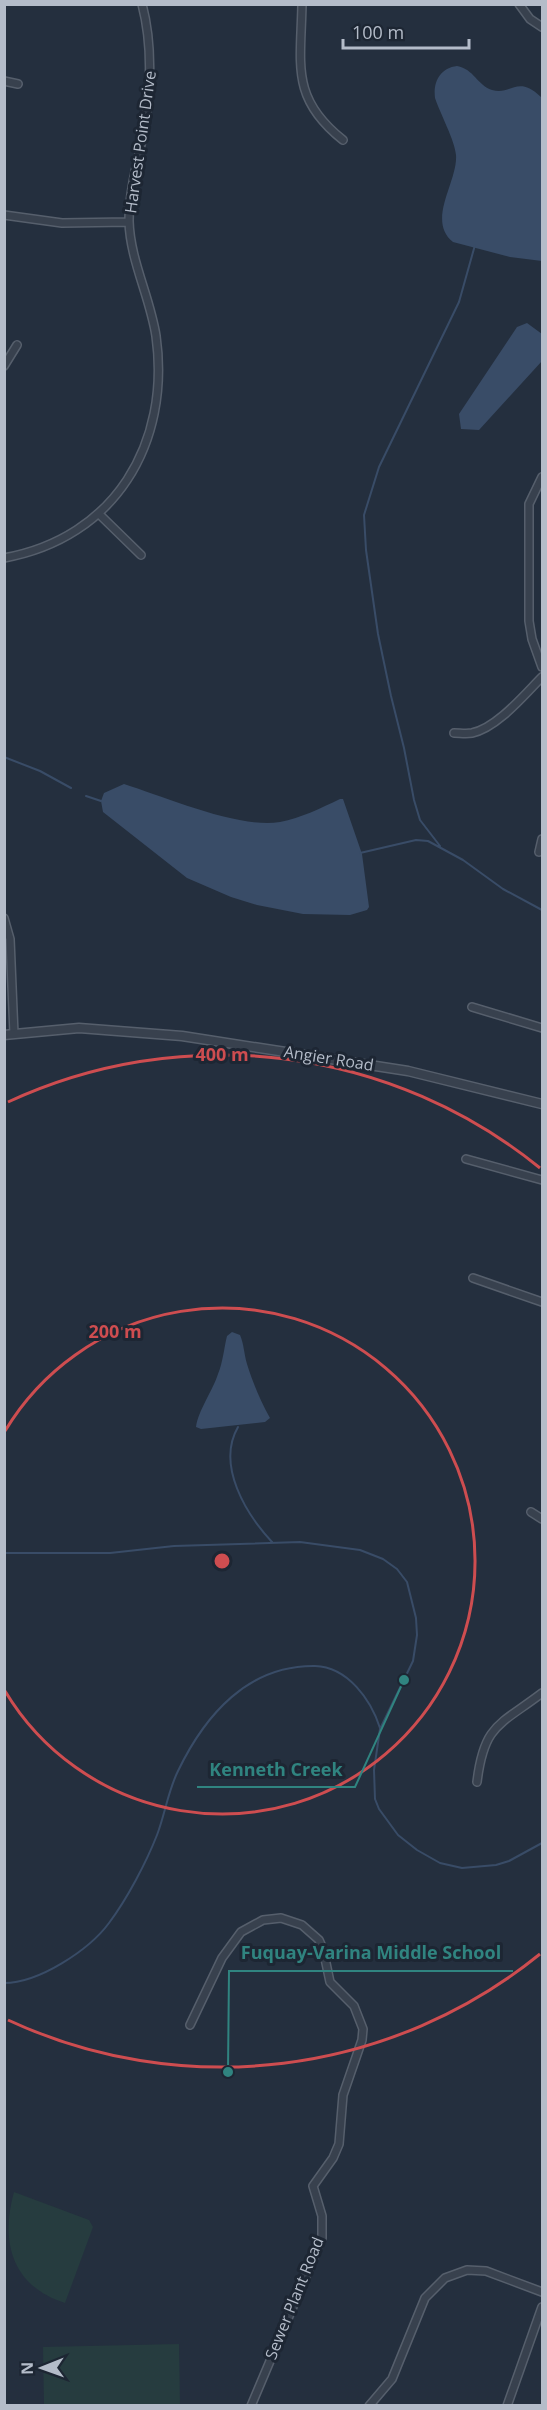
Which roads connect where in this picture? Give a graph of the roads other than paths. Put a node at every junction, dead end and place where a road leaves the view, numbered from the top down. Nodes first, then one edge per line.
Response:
1 (142, 4) edge
2 (302, 4) edge
3 (519, 4) edge
4 (543, 27) edge
5 (4, 81) edge
6 (18, 84) dead end
7 (343, 140) dead end
8 (4, 215) edge
9 (129, 222) junction
10 (17, 345) dead end
11 (4, 366) edge
12 (543, 477) edge
13 (99, 514) junction
14 (141, 555) dead end
15 (4, 558) edge
16 (543, 667) edge
17 (543, 677) edge
18 (454, 733) dead end
19 (543, 839) edge
20 (539, 852) dead end
21 (4, 918) edge
22 (8, 952) edge
23 (471, 1006) dead end
24 (543, 1028) edge
25 (9, 1035) edge
26 (543, 1104) edge
27 (466, 1159) dead end
28 (543, 1180) edge
29 (473, 1278) dead end
30 (543, 1302) edge
31 (531, 1512) dead end
32 (543, 1519) edge
33 (543, 1693) edge
34 (477, 1782) dead end
35 (190, 2025) dead end
36 (543, 2292) edge
37 (543, 2307) edge
38 (250, 2406) edge
39 (369, 2406) edge
40 (507, 2406) edge

1 - 9 street, Harvest Point Drive
2 - 7 street
3 - 4 street
5 - 6 street
8 - 9 street
9 - 13 street, Harvest Point Drive
10 - 11 street
12 - 16 street
13 - 14 street
13 - 15 street, Harvest Point Drive
17 - 18 street
19 - 20 street
21 - 22 street
22 - 25 street
23 - 24 street
25 - 26 street, Angier Road
27 - 28 street
29 - 30 street
31 - 32 street
33 - 34 street
35 - 38 street, Sewer Plant Road
36 - 39 street
37 - 40 street

